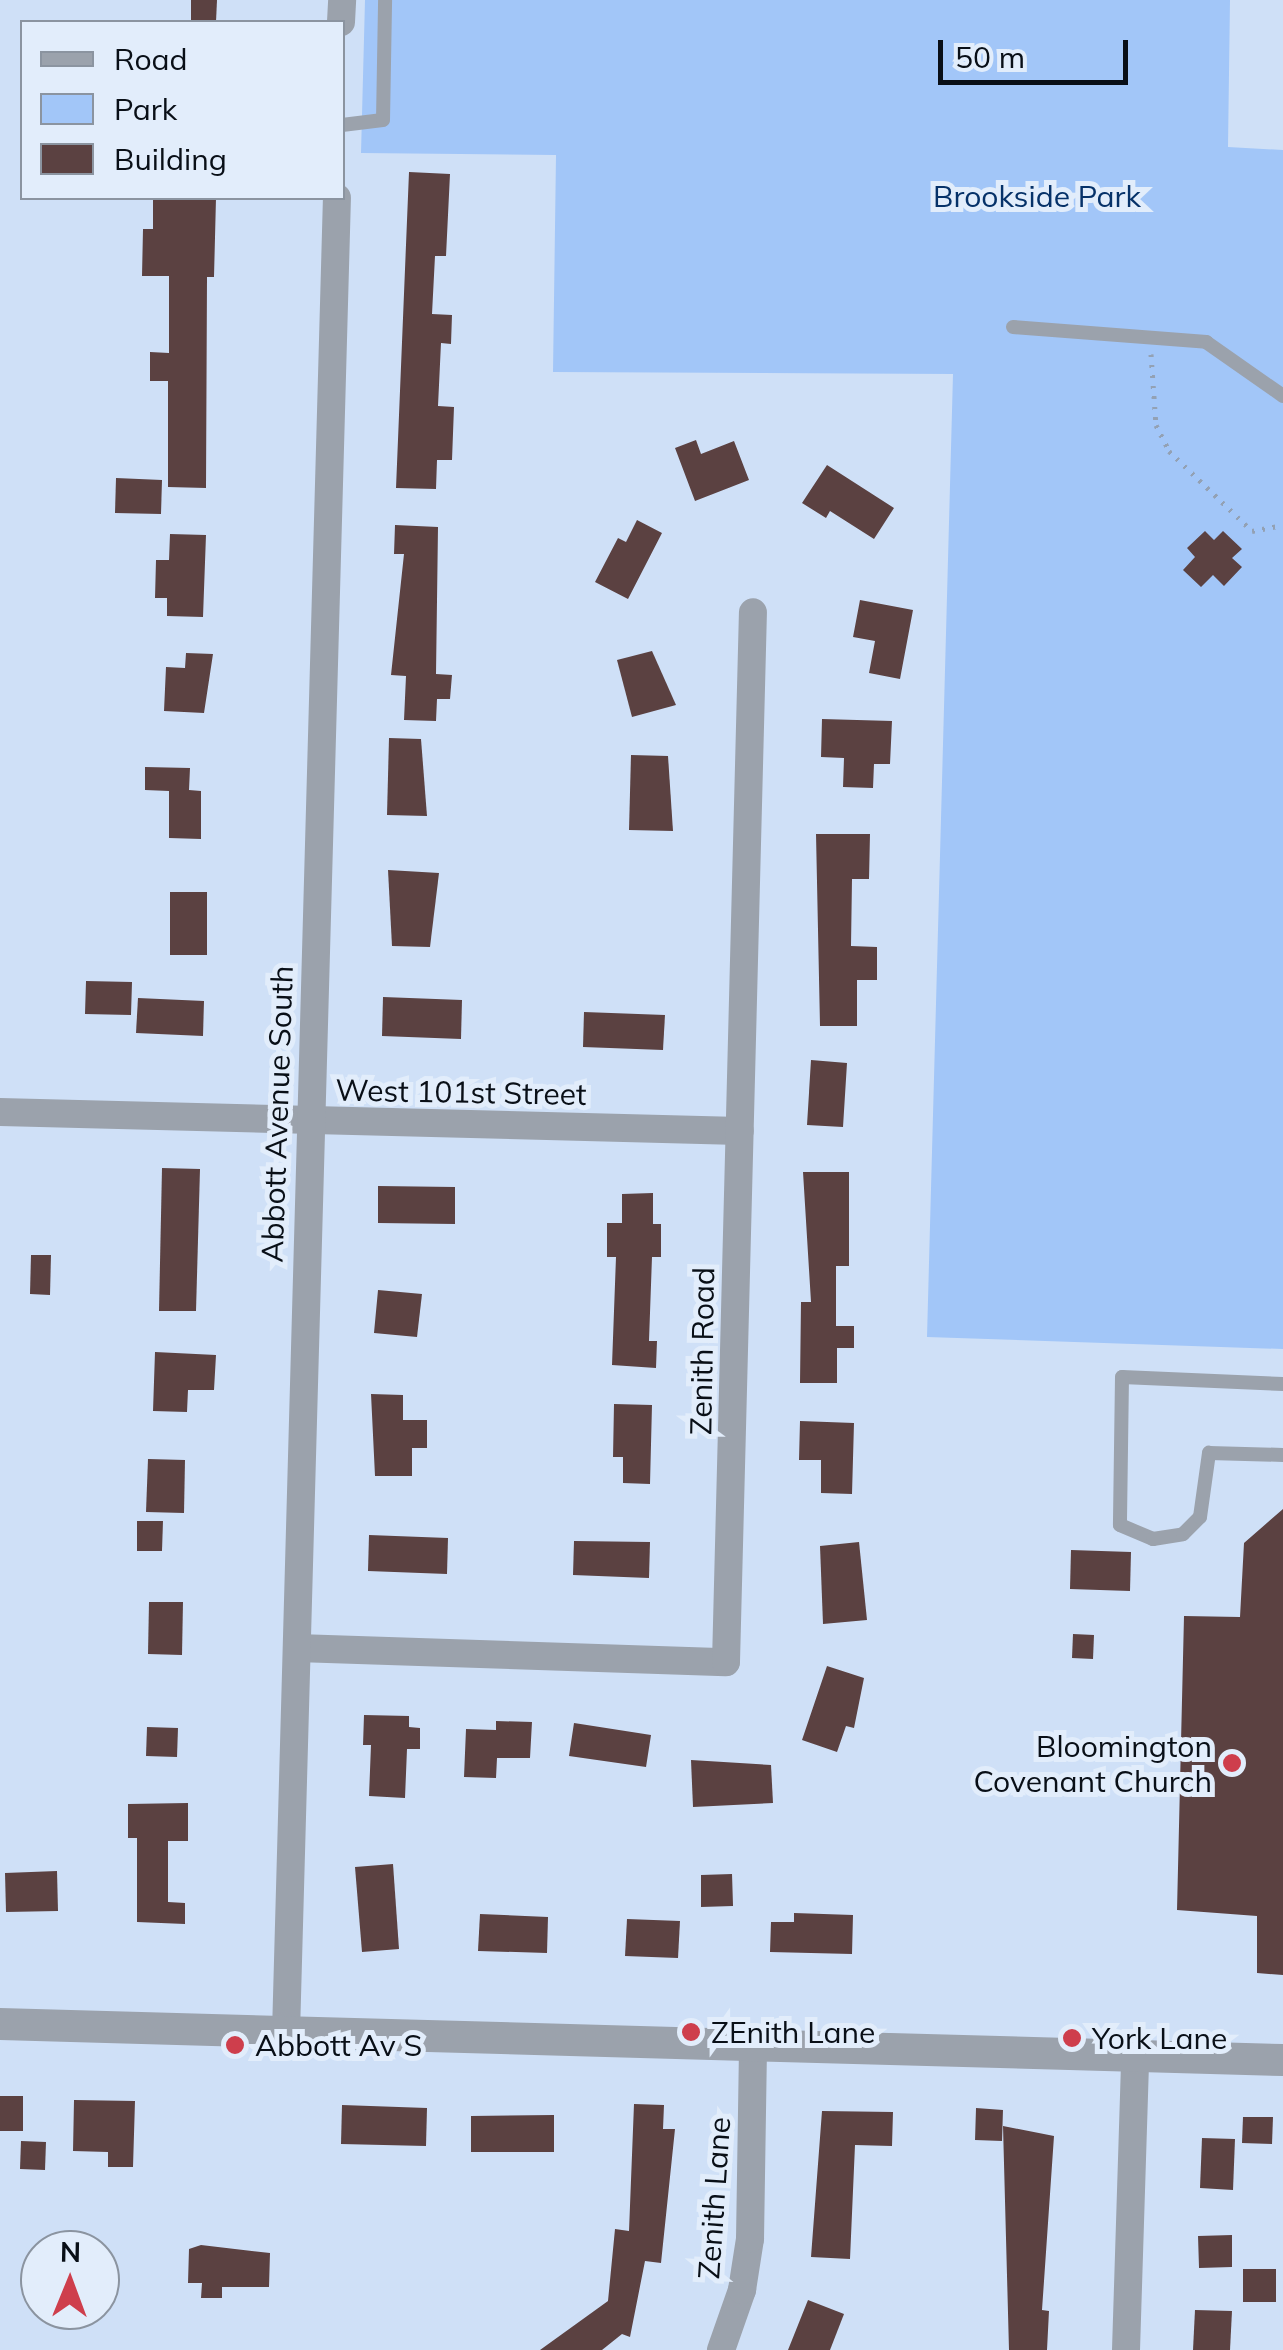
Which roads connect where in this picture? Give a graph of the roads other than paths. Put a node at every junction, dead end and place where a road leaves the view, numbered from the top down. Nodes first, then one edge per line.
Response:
1 (385, 0) edge
2 (345, 124) edge
3 (336, 200) edge
4 (1013, 327) dead end
5 (1283, 396) edge
6 (754, 612) dead end
7 (0, 1112) edge
8 (308, 1121) junction
9 (740, 1132) junction
10 (1283, 1384) edge
11 (1283, 1455) edge
12 (297, 1648) junction
13 (0, 2024) edge
14 (286, 2033) junction
15 (754, 2046) junction
16 (1134, 2056) junction
17 (1283, 2060) edge
18 (720, 2350) edge
19 (1126, 2350) edge

1 - 2 lane
3 - 8 street, Abbott Avenue South
4 - 5 lane
6 - 9 street, Zenith Road
7 - 8 street, West 101st Street
8 - 9 street, West 101st Street
8 - 12 street, Abbott Avenue South
9 - 12 street, Zenith Road
10 - 11 lane
12 - 14 street, Abbott Avenue South
13 - 14 street
14 - 15 street
15 - 16 street
15 - 18 street, Zenith Lane
16 - 17 street
16 - 19 street

